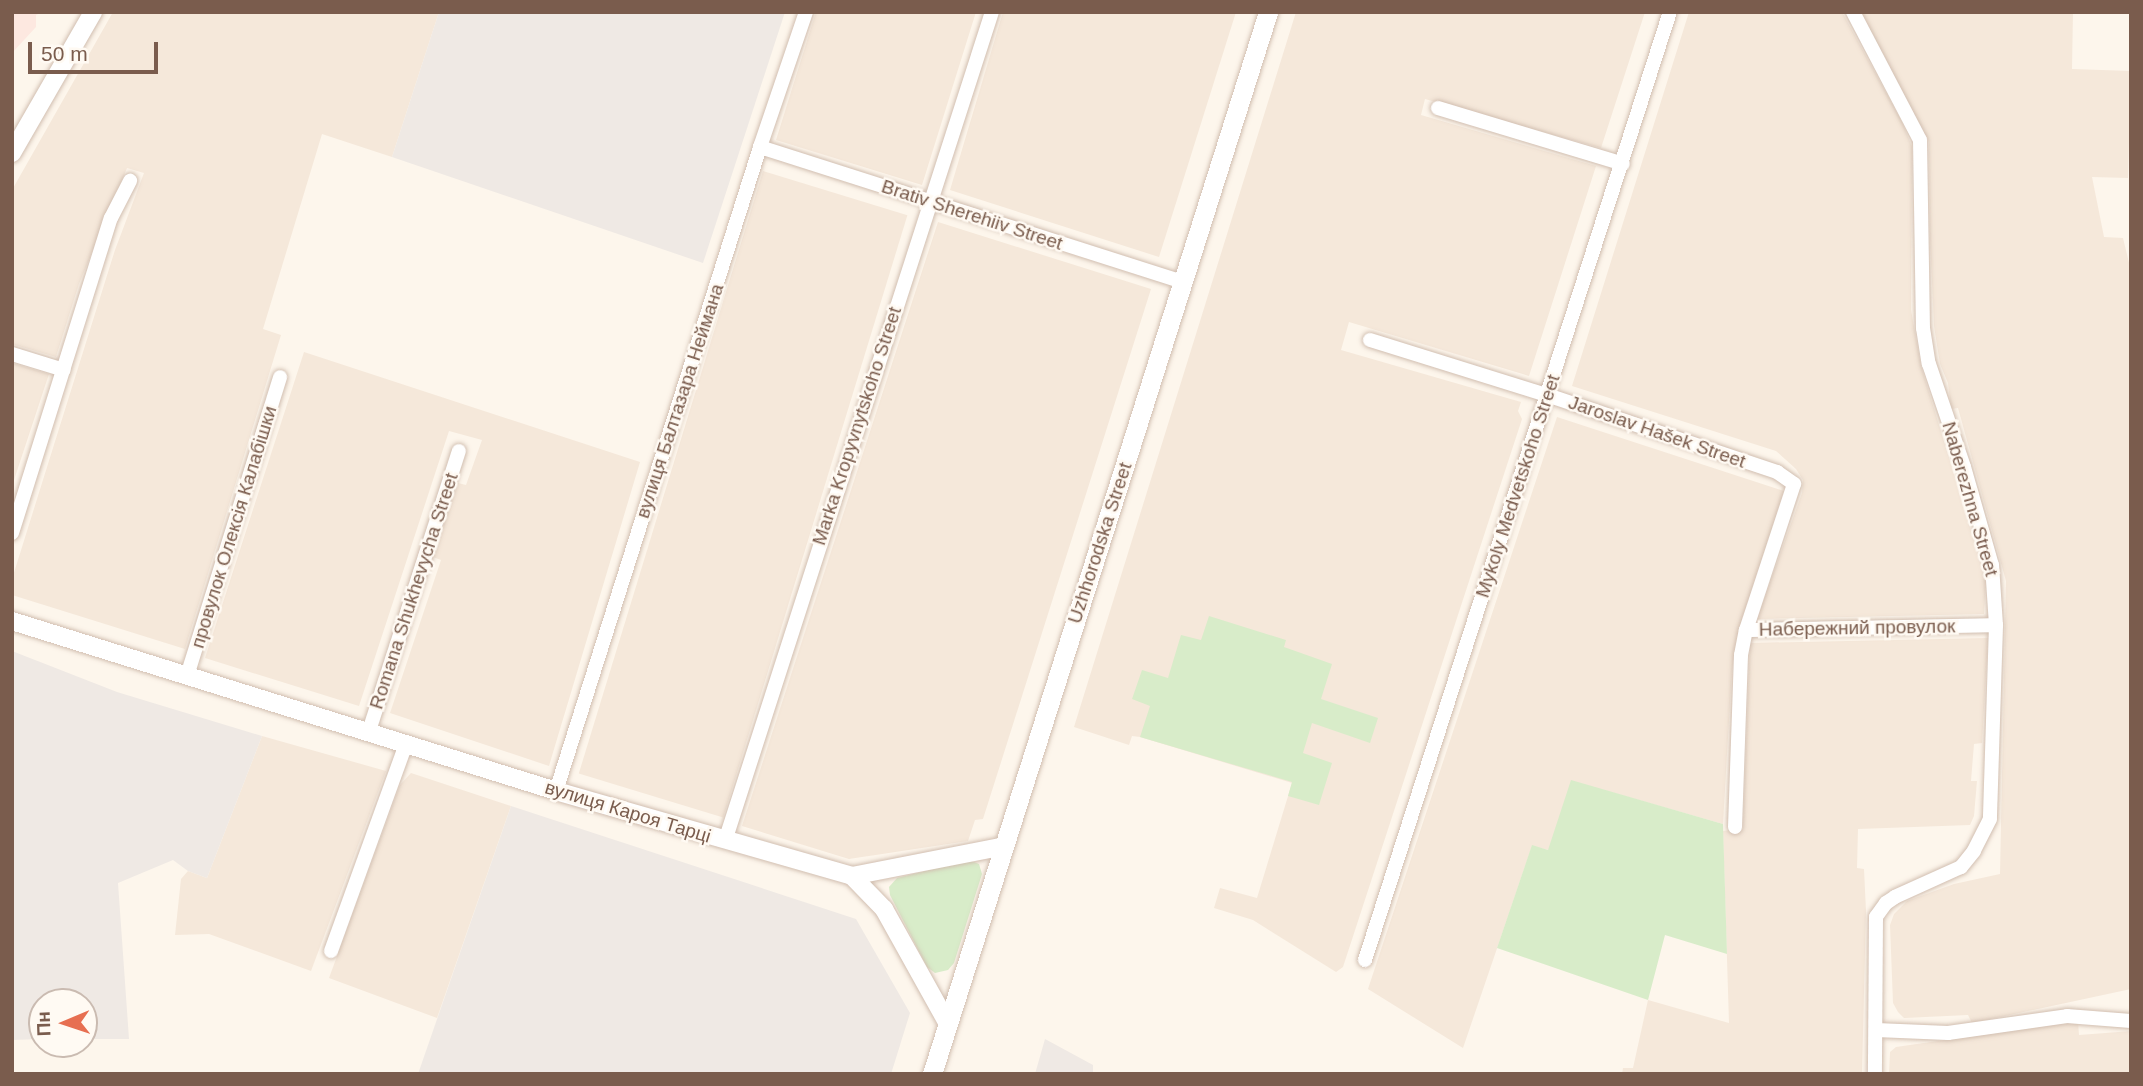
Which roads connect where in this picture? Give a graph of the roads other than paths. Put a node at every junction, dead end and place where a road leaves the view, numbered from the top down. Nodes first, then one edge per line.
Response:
1 (93, 12) edge
2 (806, 12) edge
3 (992, 12) edge
4 (1268, 12) edge
5 (1670, 12) edge
6 (1853, 12) edge
7 (1438, 108) dead end
8 (760, 147) junction
9 (12, 153) edge
10 (1623, 164) junction
11 (130, 181) dead end
12 (929, 201) junction
13 (1184, 282) junction
14 (1370, 340) dead end
15 (12, 354) edge
16 (64, 370) junction
17 (281, 377) dead end
18 (1547, 395) junction
19 (459, 451) dead end
20 (12, 533) edge
21 (12, 621) edge
22 (1996, 625) junction
23 (1746, 630) junction
24 (187, 676) junction
25 (369, 731) junction
26 (406, 744) junction
27 (556, 791) junction
28 (1735, 827) dead end
29 (725, 841) junction
30 (1005, 846) junction
31 (852, 876) junction
32 (331, 951) dead end
33 (1365, 960) dead end
34 (2131, 1021) edge
35 (948, 1024) junction
36 (1876, 1030) junction
37 (932, 1074) edge
38 (1875, 1074) edge

1 - 9 street
2 - 8 street, вулиця Балтазара Неймана
3 - 12 street, Marka Kropyvnytskoho Street
4 - 13 main road, Uzhhorodska Street
5 - 10 street, Mykoly Medvetskoho Street
6 - 22 street, Naberezhna Street
7 - 10 street
8 - 12 street, Brativ Sherehiiv Street
8 - 27 street, вулиця Балтазара Неймана
10 - 18 street, Mykoly Medvetskoho Street
11 - 16 street
12 - 13 street, Brativ Sherehiiv Street
12 - 29 street, Marka Kropyvnytskoho Street
13 - 30 main road, Uzhhorodska Street
14 - 18 street, Jaroslav Hašek Street
15 - 16 street
16 - 20 street
17 - 24 street, провулок Олексія Калабішки
18 - 23 street, Jaroslav Hašek Street
18 - 33 street, Mykoly Medvetskoho Street
19 - 25 street, Romana Shukhevycha Street
21 - 24 street, вулиця Кароя Тарці
22 - 23 street, Набережний провулок
22 - 36 street, Naberezhna Street
23 - 28 street, Набережний провулок
24 - 25 street, вулиця Кароя Тарці
25 - 26 street, вулиця Кароя Тарці
26 - 27 street, вулиця Кароя Тарці
26 - 32 street
27 - 29 street, вулиця Кароя Тарці
29 - 31 street, вулиця Кароя Тарці
30 - 31 street, вулиця Кароя Тарці
30 - 35 main road, Uzhhorodska Street
31 - 35 street
34 - 36 street
35 - 37 main road, Uzhhorodska Street
36 - 38 street, Naberezhna Street

